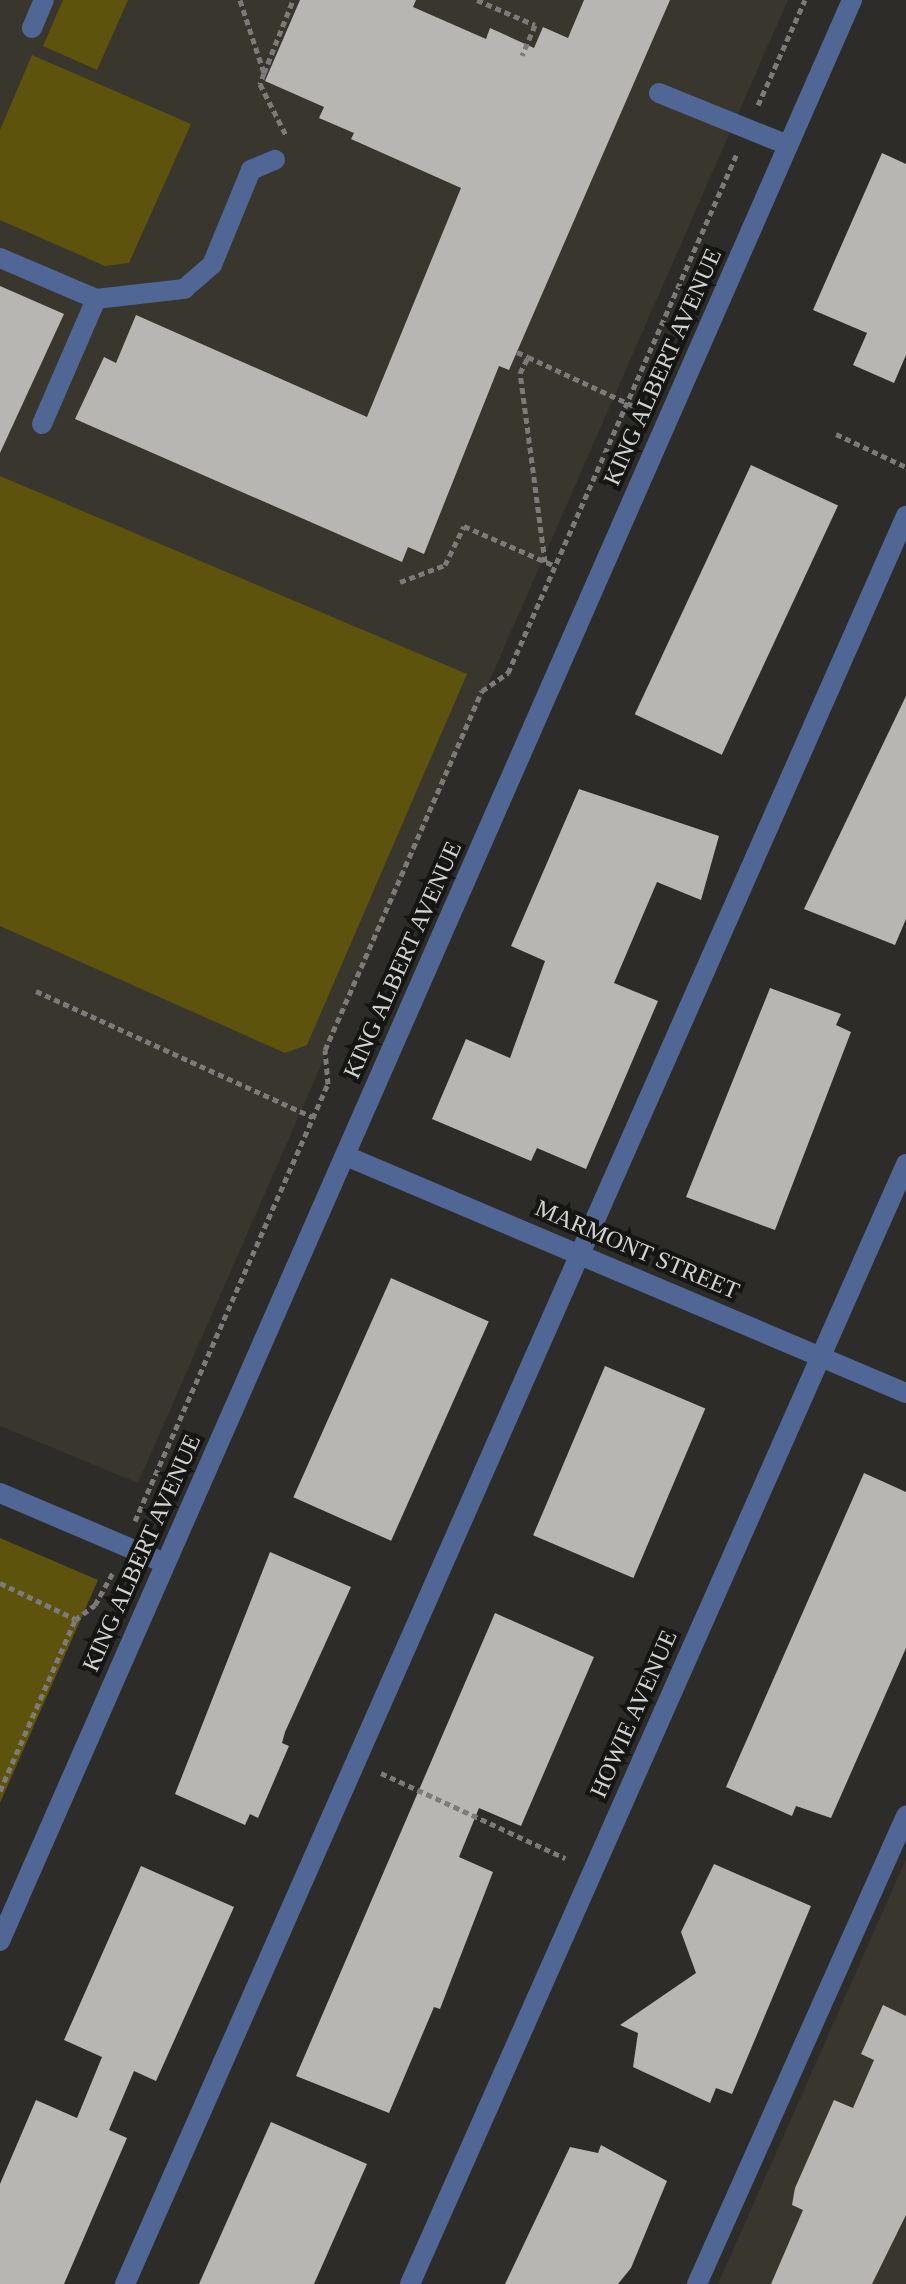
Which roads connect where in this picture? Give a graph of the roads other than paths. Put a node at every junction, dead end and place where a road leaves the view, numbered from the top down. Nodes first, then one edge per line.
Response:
1 (44, 0) edge
2 (852, 0) edge
3 (32, 28) dead end
4 (659, 93) dead end
5 (788, 145) junction
6 (275, 160) dead end
7 (0, 258) edge
8 (96, 299) junction
9 (42, 424) dead end
10 (906, 516) edge
11 (346, 1156) junction
12 (906, 1164) edge
13 (578, 1253) junction
14 (822, 1357) junction
15 (906, 1393) edge
16 (0, 1493) edge
17 (165, 1563) junction
18 (906, 1816) edge
19 (0, 1941) edge
20 (125, 2284) edge
21 (410, 2284) edge
22 (697, 2284) edge

1 - 3 street
2 - 5 street, KING ALBERT AVENUE
4 - 5 street
5 - 11 street, KING ALBERT AVENUE
6 - 8 street
7 - 8 street
8 - 9 street
10 - 13 street
11 - 13 street, MARMONT STREET
11 - 17 street, KING ALBERT AVENUE
12 - 14 street, HOWIE AVENUE
13 - 14 street, MARMONT STREET
13 - 20 street
14 - 15 street, MARMONT STREET
14 - 21 street, HOWIE AVENUE
16 - 17 street
17 - 19 street, KING ALBERT AVENUE
18 - 22 street

